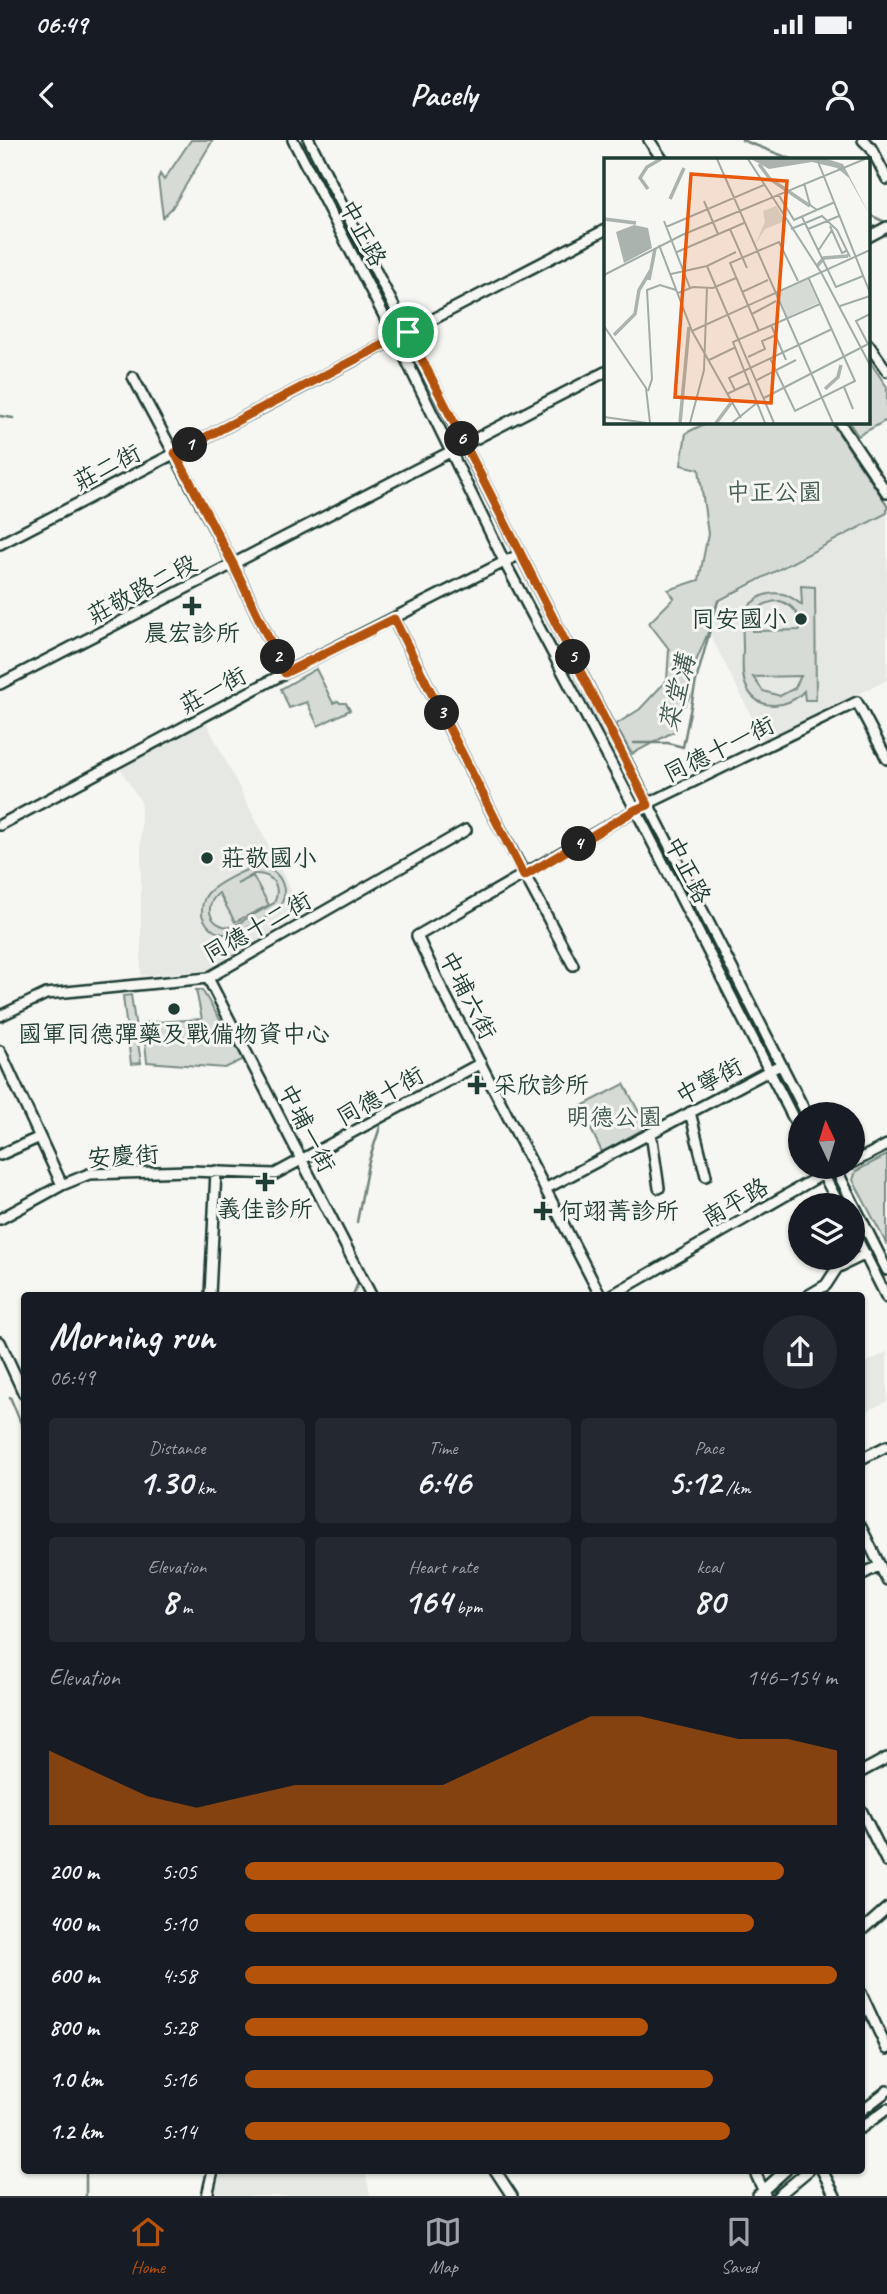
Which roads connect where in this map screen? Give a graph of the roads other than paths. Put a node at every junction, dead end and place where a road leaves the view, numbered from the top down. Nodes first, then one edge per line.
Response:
1 (293, 140) edge
2 (309, 140) edge
3 (649, 140) edge
4 (863, 140) edge
5 (661, 158) edge
6 (887, 179) edge
7 (887, 227) edge
8 (604, 231) edge
9 (870, 235) edge
10 (408, 332) junction
11 (396, 339) junction
12 (870, 347) edge
13 (887, 371) edge
14 (604, 373) edge
15 (133, 377) dead end
16 (840, 424) edge
17 (466, 445) junction
18 (452, 452) junction
19 (175, 453) junction
20 (887, 493) edge
21 (0, 544) edge
22 (520, 554) junction
23 (505, 563) junction
24 (233, 564) junction
25 (394, 619) junction
26 (285, 673) junction
27 (0, 684) edge
28 (887, 759) edge
29 (648, 805) junction
30 (635, 810) junction
31 (0, 825) edge
32 (466, 830) dead end
33 (524, 876) junction
34 (417, 936) joint
35 (572, 965) dead end
36 (208, 978) junction
37 (0, 1016) edge
38 (0, 1051) edge
39 (481, 1063) junction
40 (780, 1065) junction
41 (768, 1071) junction
42 (800, 1102) edge
43 (788, 1108) edge
44 (690, 1112) junction
45 (651, 1133) junction
46 (40, 1137) junction
47 (887, 1145) edge
48 (0, 1155) edge
49 (865, 1156) edge
50 (302, 1161) junction
51 (216, 1171) junction
52 (706, 1176) dead end
53 (806, 1180) edge
54 (844, 1180) edge
55 (62, 1185) junction
56 (659, 1188) dead end
57 (545, 1189) junction
58 (0, 1219) edge
59 (866, 1254) joint
60 (887, 1270) edge
61 (210, 1292) edge
62 (369, 1292) edge
63 (598, 1292) edge
64 (617, 1292) edge
65 (815, 1292) edge
66 (887, 1298) edge
67 (0, 1342) edge
68 (21, 1388) edge
69 (887, 1446) edge
70 (865, 1458) edge
71 (865, 1535) edge
72 (880, 1565) junction
73 (865, 1573) edge
74 (887, 1580) edge
75 (887, 1758) edge
76 (865, 1770) edge
77 (865, 1818) edge
78 (887, 1862) edge
79 (887, 1908) edge
80 (865, 1927) edge
81 (865, 2002) edge
82 (887, 2049) edge
83 (887, 2091) edge
84 (865, 2107) edge
85 (887, 2109) edge
86 (865, 2125) edge
87 (212, 2174) edge
88 (498, 2174) edge
89 (755, 2174) edge
90 (782, 2174) edge
91 (804, 2174) edge
92 (824, 2174) edge
93 (762, 2194) edge
94 (207, 2196) edge
95 (512, 2196) edge
96 (778, 2196) edge
97 (835, 2196) edge

1 - 11 street, 中正路
2 - 10 street, 中正路
3 - 5 street
4 - 6 street
7 - 9 street
8 - 10 street, 莊二街
10 - 11 street, 莊二街
10 - 17 street, 中正路
11 - 18 street, 中正路
11 - 19 street, 莊二街
12 - 13 street
14 - 17 street, 莊敬路二段
15 - 19 street
16 - 20 street
17 - 18 street, 莊敬路二段
17 - 22 street, 中正路
18 - 23 street, 中正路
18 - 24 street, 莊敬路二段
19 - 21 street, 莊二街
19 - 24 street
22 - 23 street, 莊一街
22 - 29 street, 中正路
23 - 25 street, 莊一街
23 - 30 street, 中正路
24 - 26 street
24 - 27 street, 莊敬路二段
25 - 26 street, 莊一街
25 - 33 street
26 - 31 street, 莊一街
28 - 29 street, 同德十一街
29 - 30 street, 同德十一街
29 - 40 street, 中正路
30 - 33 street, 同德十一街
30 - 41 street, 中正路
32 - 36 street, 同德十二街
33 - 34 street, 同德十一街
33 - 35 street
34 - 39 street, 中埔六街
36 - 37 street, 同德十二街
36 - 50 street, 中埔一街
38 - 46 street
39 - 50 street, 同德十街
39 - 57 street, 中埔六街
40 - 41 street, 中寧街
40 - 42 street, 中正路
41 - 43 street, 中正路
41 - 44 street, 中寧街
44 - 45 street, 中寧街
44 - 52 street
45 - 56 street
45 - 57 street, 中寧街
46 - 48 street
46 - 55 street
47 - 49 street
50 - 51 street, 同德十街
50 - 62 street, 中埔一街
51 - 55 street, 安慶街
51 - 61 street
53 - 64 street, 南平路
54 - 60 street
55 - 58 street, 安慶街
57 - 63 street, 中埔六街
59 - 65 street
59 - 66 street
67 - 68 street
69 - 70 street
71 - 72 street
72 - 73 street
72 - 74 street
75 - 76 street
77 - 78 street
79 - 80 street
81 - 82 street
83 - 84 street
85 - 86 street
87 - 94 street
88 - 95 street
89 - 93 street
90 - 93 street
91 - 96 street
92 - 97 street

